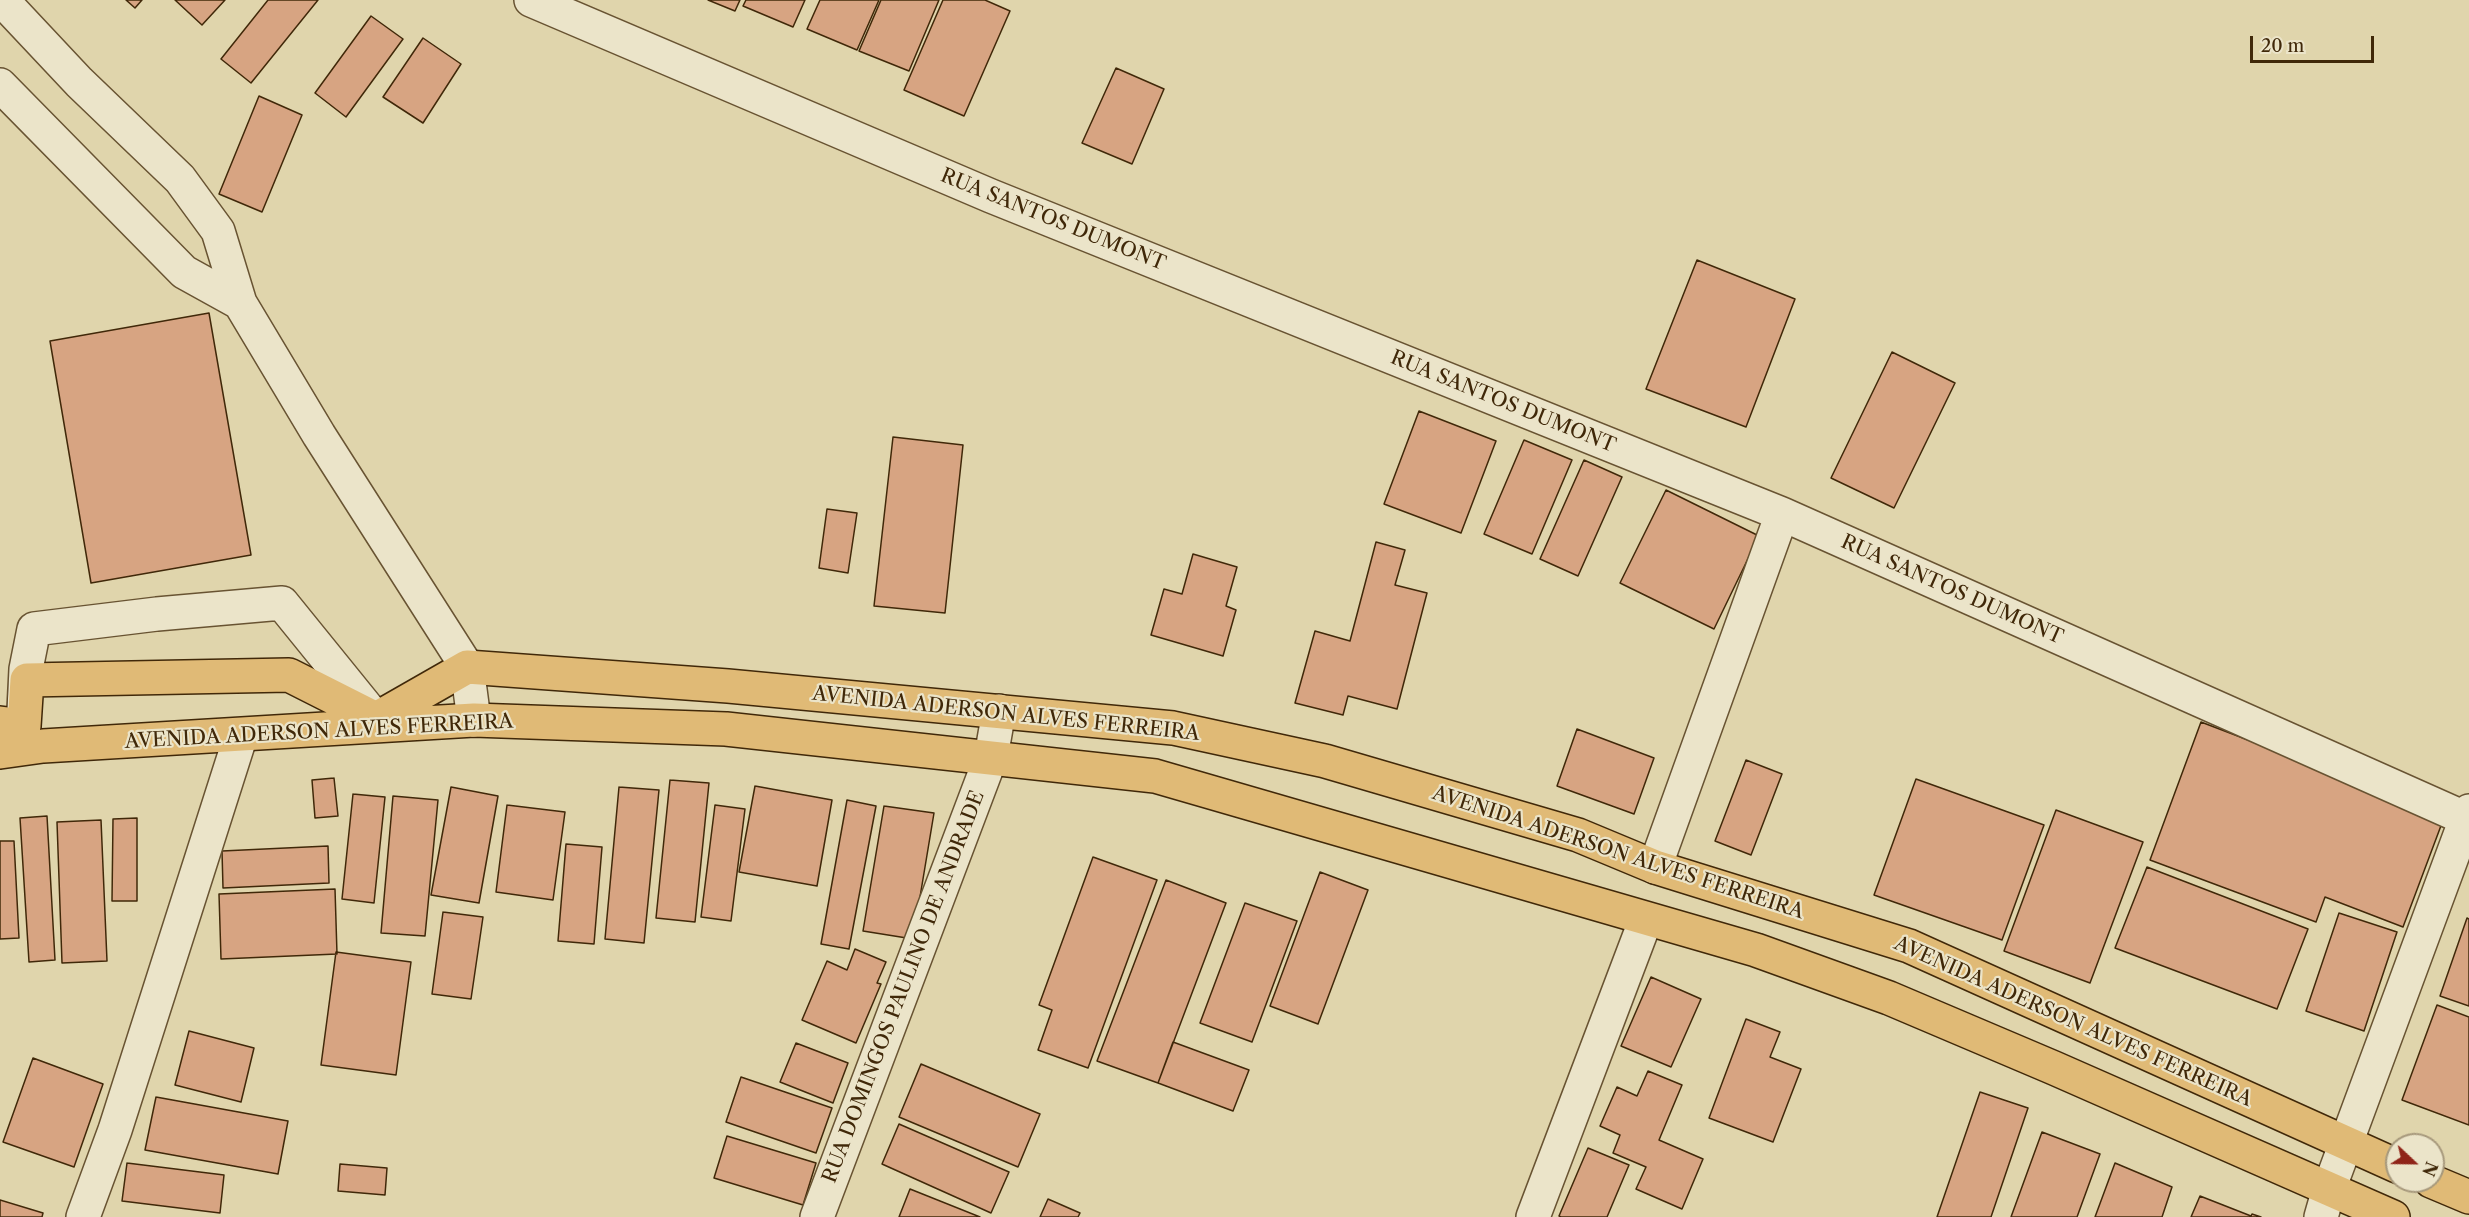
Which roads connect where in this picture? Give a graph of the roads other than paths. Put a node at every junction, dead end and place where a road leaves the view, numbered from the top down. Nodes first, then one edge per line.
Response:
1 (2, 0) edge
2 (531, 0) edge
3 (0, 86) edge
4 (240, 303) junction
5 (1782, 514) junction
6 (467, 667) junction
7 (999, 711) junction
8 (376, 719) junction
9 (474, 720) junction
10 (12, 724) edge
11 (241, 735) junction
12 (0, 752) edge
13 (991, 757) junction
14 (2468, 817) edge
15 (1655, 867) junction
16 (1646, 919) junction
17 (2347, 1145) junction
18 (2385, 1161) edge
19 (2445, 1187) edge
20 (2469, 1197) edge
21 (2325, 1203) edge
22 (83, 1217) edge
23 (817, 1217) edge
24 (1533, 1217) edge
25 (2393, 1217) edge

1 - 4 street
2 - 5 street, RUA SANTOS DUMONT
3 - 4 street
4 - 6 street
5 - 14 street, RUA SANTOS DUMONT
5 - 15 street
6 - 7 main road, AVENIDA ADERSON ALVES FERREIRA
6 - 8 main road, AVENIDA ADERSON ALVES FERREIRA
6 - 9 street
7 - 13 street, RUA DOMINGOS PAULINO DE ANDRADE
7 - 15 main road, AVENIDA ADERSON ALVES FERREIRA
8 - 10 main road, AVENIDA ADERSON ALVES FERREIRA
8 - 10 street
9 - 11 main road, AVENIDA ADERSON ALVES FERREIRA
9 - 13 main road, AVENIDA ADERSON ALVES FERREIRA
11 - 12 main road, AVENIDA ADERSON ALVES FERREIRA
11 - 22 street
13 - 16 main road, AVENIDA ADERSON ALVES FERREIRA
13 - 23 street, RUA DOMINGOS PAULINO DE ANDRADE
14 - 17 street
15 - 17 main road, AVENIDA ADERSON ALVES FERREIRA
16 - 21 main road, AVENIDA ADERSON ALVES FERREIRA
16 - 24 street
17 - 18 main road, AVENIDA ADERSON ALVES FERREIRA
17 - 21 street
19 - 20 main road
21 - 25 main road, AVENIDA ADERSON ALVES FERREIRA

